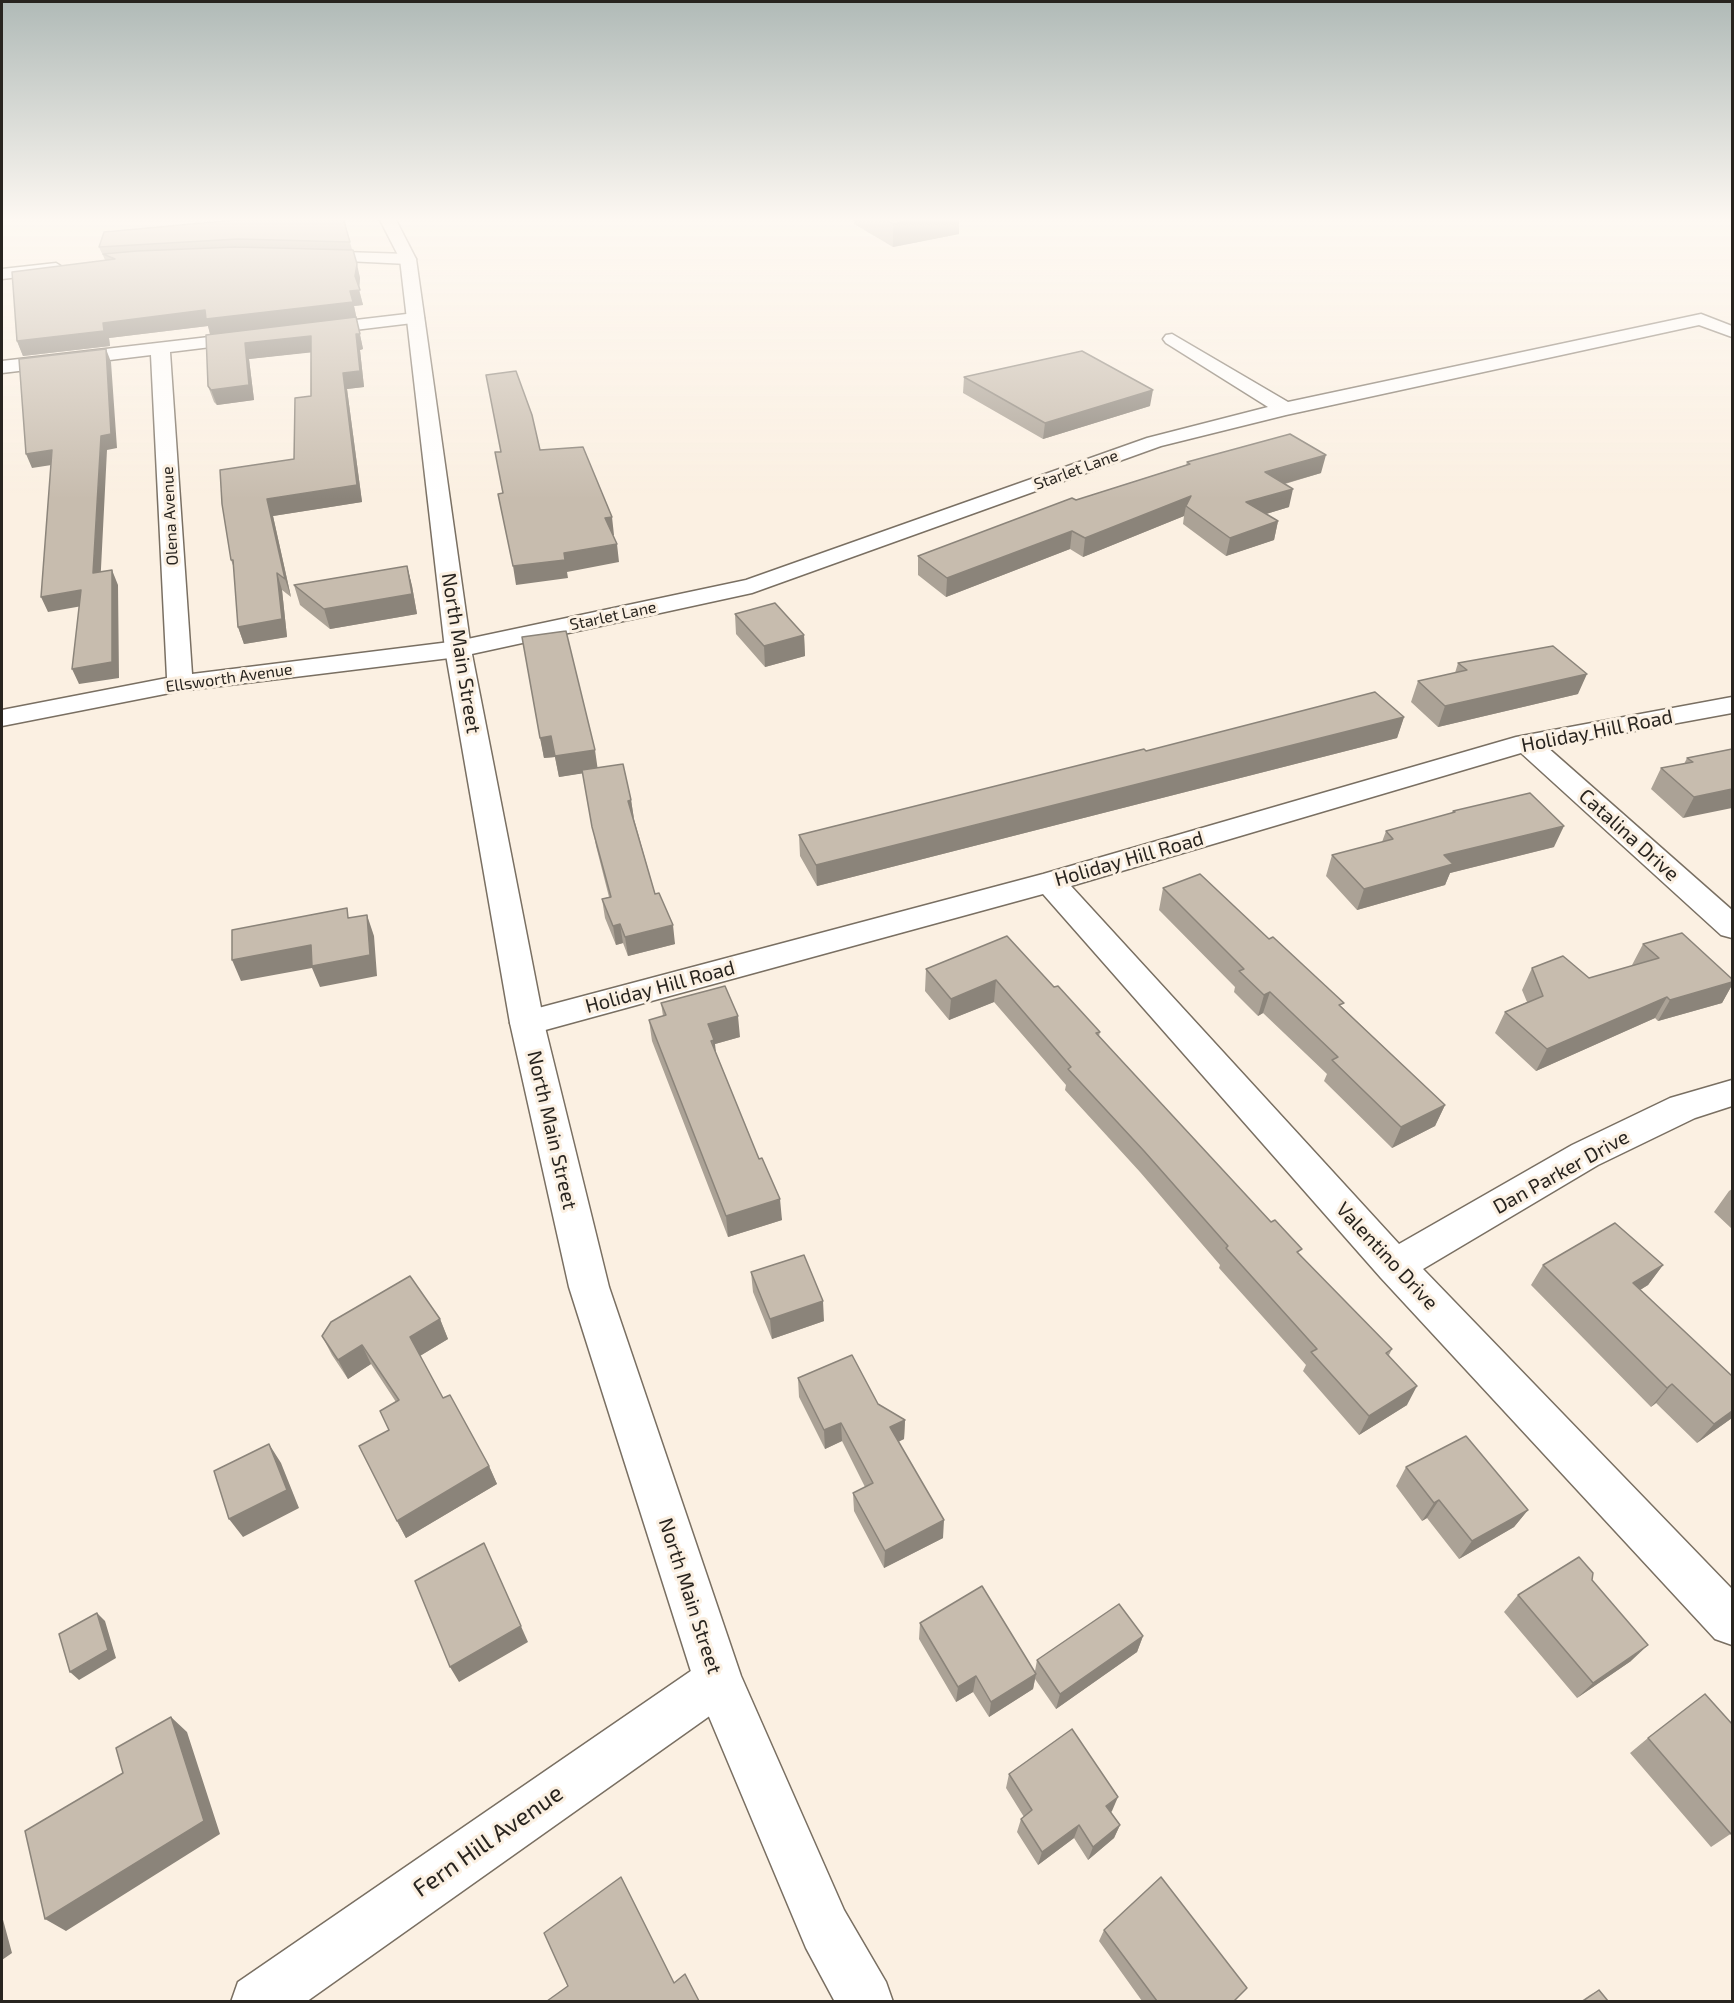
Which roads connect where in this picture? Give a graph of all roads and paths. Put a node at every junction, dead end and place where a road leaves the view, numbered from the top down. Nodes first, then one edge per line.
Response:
1 (414, 311) edge
2 (415, 318) junction
3 (299, 332) edge
4 (1732, 332) edge
5 (264, 336) edge
6 (1172, 339) dead end
7 (160, 348) junction
8 (2, 367) edge
9 (1285, 409) junction
10 (459, 649) junction
11 (180, 683) junction
12 (1732, 705) edge
13 (2, 718) edge
14 (1526, 743) junction
15 (1050, 882) junction
16 (1732, 927) edge
17 (527, 1023) junction
18 (1732, 1093) edge
19 (1395, 1266) junction
20 (1732, 1622) edge
21 (718, 1681) junction
22 (258, 2001) edge
23 (866, 2001) edge

1 - 2 street, North Main Street
2 - 3 street
2 - 10 street, North Main Street
4 - 9 street, Starlet Lane
5 - 7 street
6 - 9 street
7 - 8 street
7 - 11 street, Olena Avenue
9 - 10 street, Starlet Lane
10 - 11 street, Ellsworth Avenue
10 - 17 street, North Main Street
11 - 13 street, Ellsworth Avenue
12 - 14 street, Holiday Hill Road
14 - 15 street, Holiday Hill Road
14 - 16 street, Catalina Drive
15 - 17 street, Holiday Hill Road
15 - 19 street, Valentino Drive
17 - 21 street, North Main Street
18 - 19 street, Dan Parker Drive
19 - 20 street, Valentino Drive
21 - 22 street, Fern Hill Avenue
21 - 23 street, North Main Street

